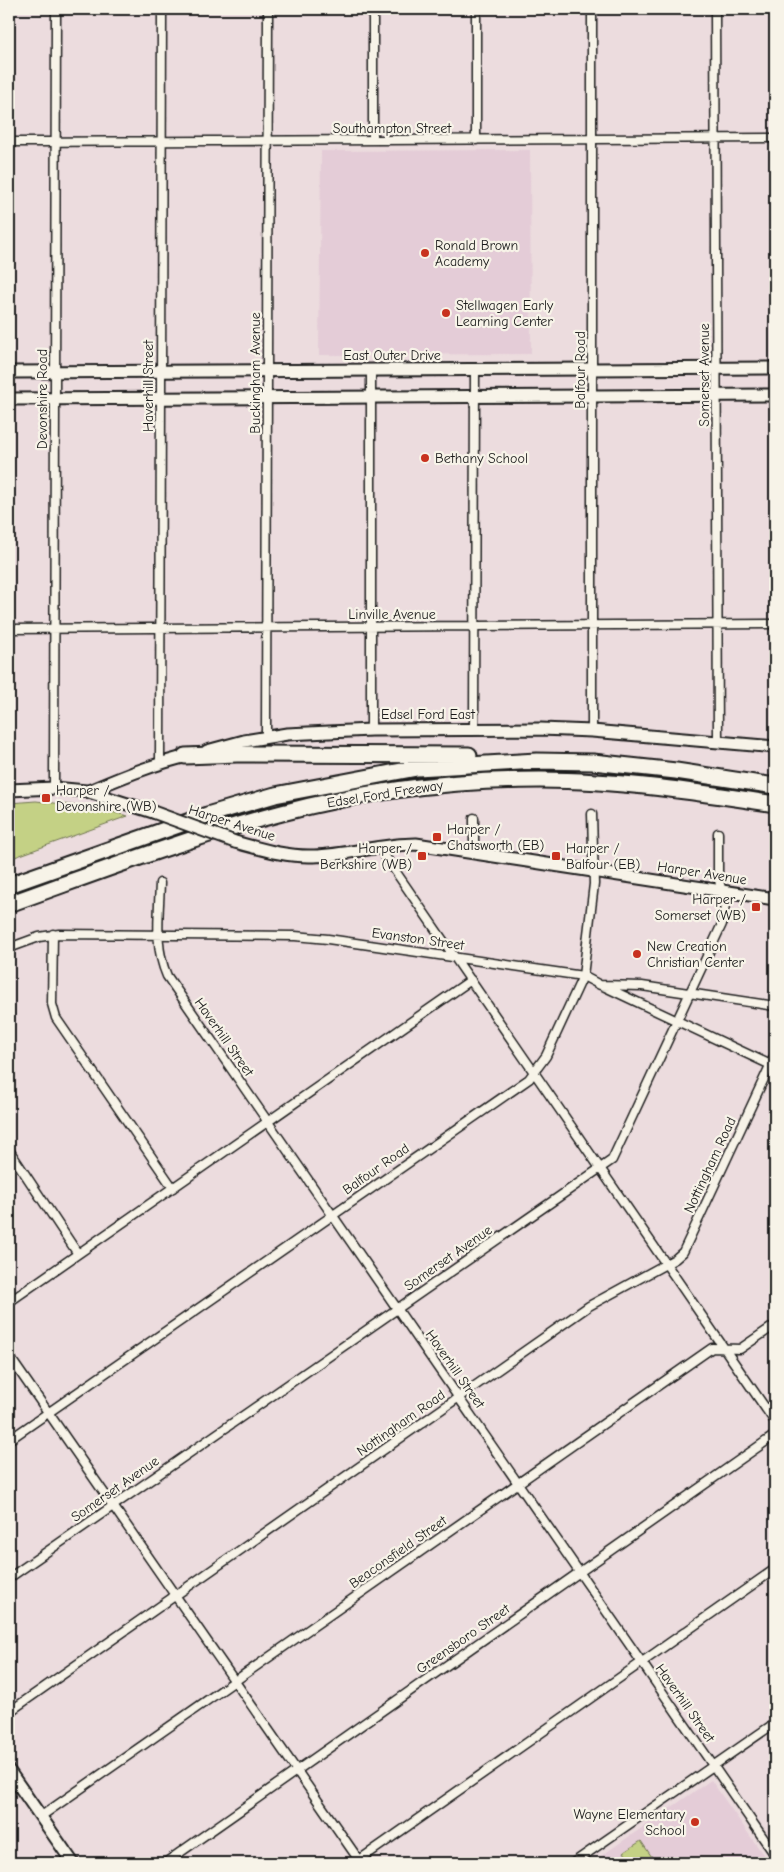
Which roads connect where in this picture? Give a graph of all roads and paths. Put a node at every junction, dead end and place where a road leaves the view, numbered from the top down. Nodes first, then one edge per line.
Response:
1 (56, 9) edge
2 (162, 9) edge
3 (268, 9) edge
4 (373, 9) edge
5 (476, 9) edge
6 (592, 9) edge
7 (715, 9) edge
8 (716, 138) junction
9 (775, 138) edge
10 (592, 139) junction
11 (373, 140) junction
12 (476, 140) junction
13 (268, 141) junction
14 (9, 142) edge
15 (55, 142) junction
16 (162, 142) junction
17 (716, 368) junction
18 (775, 368) edge
19 (475, 369) junction
20 (592, 369) junction
21 (267, 370) junction
22 (370, 370) junction
23 (161, 371) junction
24 (9, 372) edge
25 (55, 372) junction
26 (716, 395) junction
27 (775, 395) edge
28 (475, 396) junction
29 (592, 396) junction
30 (370, 397) junction
31 (161, 398) junction
32 (267, 398) junction
33 (9, 399) edge
34 (55, 399) junction
35 (775, 624) edge
36 (592, 625) junction
37 (717, 625) junction
38 (370, 626) junction
39 (474, 626) junction
40 (266, 627) junction
41 (160, 628) junction
42 (9, 629) edge
43 (54, 629) junction
44 (474, 729) junction
45 (371, 730) junction
46 (592, 731) junction
47 (266, 737) junction
48 (718, 742) junction
49 (775, 747) edge
50 (185, 756) junction
51 (537, 761) junction
52 (160, 764) junction
53 (775, 786) edge
54 (54, 788) junction
55 (9, 790) edge
56 (89, 791) junction
57 (775, 804) edge
58 (592, 814) dead end
59 (474, 818) dead end
60 (718, 833) dead end
61 (378, 846) junction
62 (474, 853) junction
63 (593, 871) junction
64 (160, 883) dead end
65 (9, 885) edge
66 (723, 891) junction
67 (775, 899) edge
68 (9, 904) edge
69 (53, 934) junction
70 (159, 935) junction
71 (9, 948) edge
72 (455, 957) junction
73 (583, 976) junction
74 (471, 980) junction
75 (600, 985) junction
76 (690, 993) junction
77 (775, 1006) edge
78 (677, 1021) junction
79 (775, 1055) edge
80 (773, 1066) edge
81 (535, 1072) junction
82 (268, 1122) junction
83 (9, 1150) edge
84 (600, 1167) junction
85 (173, 1188) junction
86 (332, 1215) junction
87 (78, 1254) junction
88 (667, 1264) junction
89 (9, 1302) edge
90 (397, 1308) junction
91 (775, 1325) edge
92 (726, 1349) junction
93 (9, 1356) edge
94 (459, 1398) junction
95 (48, 1413) junction
96 (775, 1422) edge
97 (775, 1435) edge
98 (9, 1440) edge
99 (519, 1483) junction
100 (113, 1506) junction
101 (775, 1569) edge
102 (581, 1572) junction
103 (9, 1578) edge
104 (175, 1596) junction
105 (641, 1662) junction
106 (235, 1681) junction
107 (9, 1712) edge
108 (775, 1723) edge
109 (713, 1765) junction
110 (9, 1771) edge
111 (297, 1771) junction
112 (40, 1817) junction
113 (775, 1855) edge
114 (359, 1862) edge
115 (71, 1863) edge
116 (165, 1863) edge
117 (573, 1863) edge

1 - 15 street, Devonshire Road
2 - 16 street, Haverhill Street
3 - 13 street, Buckingham Avenue
4 - 11 street
5 - 12 street
6 - 10 street, Balfour Road
7 - 8 street, Somerset Avenue
8 - 9 street, Southampton Street
8 - 10 street, Southampton Street
8 - 17 street, Somerset Avenue
10 - 12 street, Southampton Street
10 - 20 street, Balfour Road
11 - 12 street, Southampton Street
11 - 13 street, Southampton Street
13 - 16 street, Southampton Street
13 - 21 street, Buckingham Avenue
14 - 15 street, Southampton Street
15 - 16 street, Southampton Street
15 - 25 street, Devonshire Road
16 - 23 street, Haverhill Street
17 - 18 street, East Outer Drive
17 - 20 street, East Outer Drive
17 - 26 street, Somerset Avenue
19 - 20 street, East Outer Drive
19 - 22 street, East Outer Drive
19 - 28 street
20 - 29 street, Balfour Road
21 - 22 street, East Outer Drive
21 - 23 street, East Outer Drive
21 - 32 street, Buckingham Avenue
22 - 30 street
23 - 25 street, East Outer Drive
23 - 31 street, Haverhill Street
24 - 25 street, East Outer Drive
25 - 34 street, Devonshire Road
26 - 27 street
26 - 29 street
26 - 37 street, Somerset Avenue
28 - 29 street
28 - 30 street
28 - 39 street
29 - 36 street, Balfour Road
30 - 32 street
30 - 38 street
31 - 32 street
31 - 34 street
31 - 41 street, Haverhill Street
32 - 40 street, Buckingham Avenue
33 - 34 street
34 - 43 street, Devonshire Road
35 - 37 street, Linville Avenue
36 - 37 street, Linville Avenue
36 - 39 street, Linville Avenue
36 - 46 street, Balfour Road
37 - 48 street, Somerset Avenue
38 - 39 street, Linville Avenue
38 - 40 street, Linville Avenue
38 - 45 street
39 - 44 street
40 - 41 street, Linville Avenue
40 - 47 street, Buckingham Avenue
41 - 43 street, Linville Avenue
41 - 52 street, Haverhill Street
42 - 43 street, Linville Avenue
43 - 54 street, Devonshire Road
44 - 45 street, Edsel Ford East
44 - 46 street, Edsel Ford East
45 - 47 street, Edsel Ford East
46 - 48 street, Edsel Ford East
47 - 50 street, Edsel Ford East
48 - 49 street, Edsel Ford East
50 - 51 highway
50 - 52 street, Edsel Ford East
51 - 53 highway, Edsel Ford Freeway
51 - 65 highway, Edsel Ford Freeway
52 - 56 street, Edsel Ford East
54 - 55 street, Harper Avenue
54 - 56 street, Harper Avenue
56 - 61 street, Harper Avenue, bridge
57 - 68 highway, Edsel Ford Freeway
58 - 63 street, Balfour Road
59 - 62 street
60 - 66 street, Somerset Avenue
61 - 62 street, Harper Avenue
61 - 72 street
62 - 63 street, Harper Avenue
63 - 66 street, Harper Avenue
63 - 73 street, Balfour Road
64 - 70 street, Haverhill Street
66 - 67 street, Harper Avenue
66 - 76 street, Somerset Avenue
69 - 70 street, Evanston Street
69 - 71 street, Evanston Street
69 - 85 street
70 - 72 street, Evanston Street
70 - 82 street, Haverhill Street
72 - 73 street, Evanston Street
72 - 74 street
73 - 75 street, Evanston Street
73 - 81 street, Balfour Road
74 - 81 street
74 - 82 street
75 - 76 street, Evanston Street
75 - 78 street
76 - 77 street, Evanston Street
76 - 78 street, Somerset Avenue
78 - 80 street
78 - 84 street, Somerset Avenue
79 - 80 street, Nottingham Road
80 - 88 street, Nottingham Road
81 - 84 street
81 - 86 street, Balfour Road
82 - 85 street
82 - 86 street, Haverhill Street
83 - 87 street
84 - 88 street
84 - 90 street, Somerset Avenue
85 - 87 street
86 - 90 street, Haverhill Street
86 - 95 street, Balfour Road
87 - 89 street
88 - 92 street
88 - 94 street, Nottingham Road
90 - 94 street, Haverhill Street
90 - 100 street, Somerset Avenue
91 - 92 street, Beaconsfield Street
92 - 96 street
92 - 99 street, Beaconsfield Street
93 - 95 street
94 - 99 street, Haverhill Street
94 - 104 street, Nottingham Road
95 - 98 street, Balfour Road
95 - 100 street
97 - 102 street, Greensboro Street
99 - 102 street, Haverhill Street
99 - 106 street, Beaconsfield Street
100 - 103 street, Somerset Avenue
100 - 104 street
101 - 105 street
102 - 105 street, Haverhill Street
102 - 111 street, Greensboro Street
104 - 106 street
104 - 107 street, Nottingham Road
105 - 109 street, Haverhill Street
105 - 114 street
106 - 111 street
106 - 112 street, Beaconsfield Street
108 - 109 street
109 - 113 street, Haverhill Street
109 - 117 street
110 - 112 street
111 - 114 street
111 - 116 street, Greensboro Street
112 - 115 street

